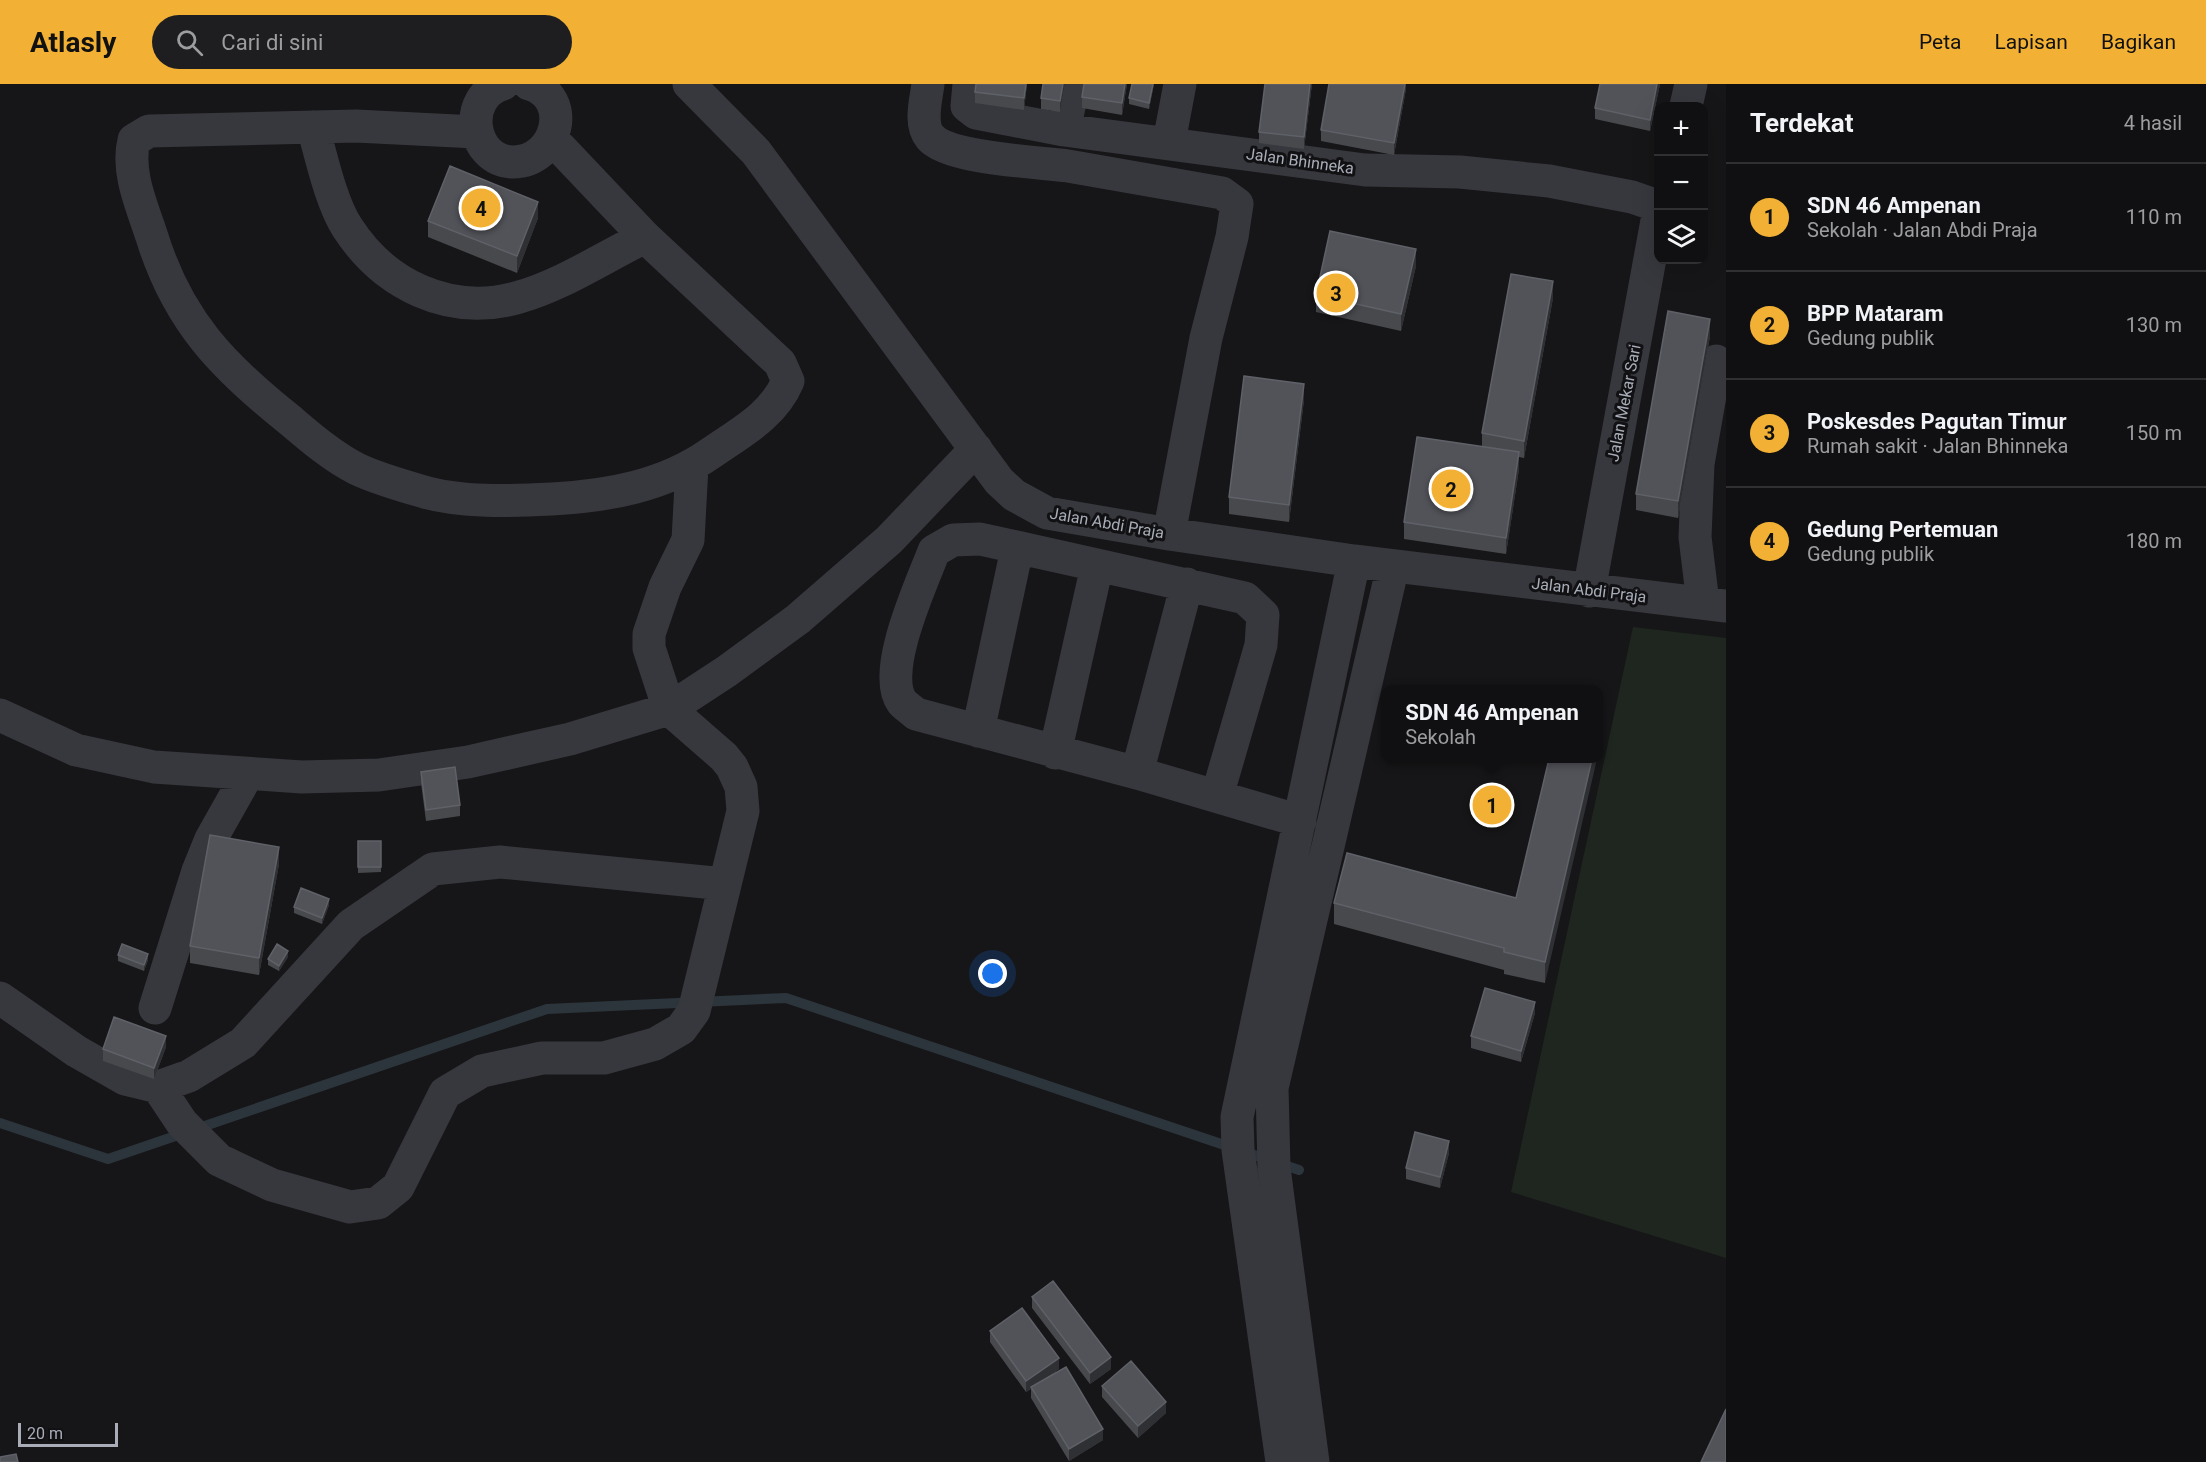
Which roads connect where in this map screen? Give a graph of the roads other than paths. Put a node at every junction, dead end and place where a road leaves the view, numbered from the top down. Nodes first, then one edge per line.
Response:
1 (503, 84) edge
2 (689, 84) edge
3 (928, 84) edge
4 (969, 84) edge
5 (1074, 84) edge
6 (1180, 84) edge
7 (1691, 84) edge
8 (548, 90) edge
9 (1687, 102) edge
10 (313, 127) junction
11 (1064, 130) junction
12 (476, 132) junction
13 (553, 140) junction
14 (1169, 142) junction
15 (1654, 204) edge
16 (645, 237) junction
17 (1654, 242) edge
18 (1716, 361) dead end
19 (976, 449) junction
20 (692, 466) junction
21 (1169, 534) junction
22 (1017, 549) junction
23 (1354, 561) junction
24 (1097, 566) junction
25 (1393, 566) junction
26 (1187, 584) junction
27 (1589, 591) junction
28 (1714, 604) edge
29 (669, 709) junction
30 (0, 715) edge
31 (978, 731) junction
32 (1055, 753) junction
33 (1137, 773) junction
34 (247, 775) junction
35 (1217, 796) junction
36 (1300, 821) junction
37 (724, 891) junction
38 (0, 998) edge
39 (155, 1008) dead end
40 (158, 1087) junction
41 (1282, 1462) edge
42 (1313, 1462) edge

1 - 12 street
2 - 19 street, Jalan Abdi Praja
3 - 21 street
4 - 11 street, Jalan Bhinneka
5 - 11 street
6 - 14 street
7 - 9 street
8 - 13 street
10 - 12 street
10 - 16 street
10 - 20 street
11 - 14 street, Jalan Bhinneka
12 - 13 street
13 - 16 street
14 - 15 street, Jalan Bhinneka
16 - 20 street
17 - 27 street, Jalan Mekar Sari
18 - 28 street
19 - 21 street, Jalan Abdi Praja
19 - 29 street
20 - 29 street
21 - 23 street, Jalan Abdi Praja
22 - 24 street
22 - 31 street
22 - 31 street
23 - 25 street, Jalan Abdi Praja
23 - 36 street
24 - 26 street
24 - 32 street
25 - 27 street, Jalan Abdi Praja
25 - 42 street
26 - 33 street
26 - 35 street
27 - 28 street, Jalan Abdi Praja
29 - 34 street
29 - 37 street
30 - 34 street
31 - 32 street
32 - 33 street
33 - 35 street
34 - 39 street
35 - 36 street
36 - 41 street
37 - 40 street
37 - 40 street
38 - 40 street

